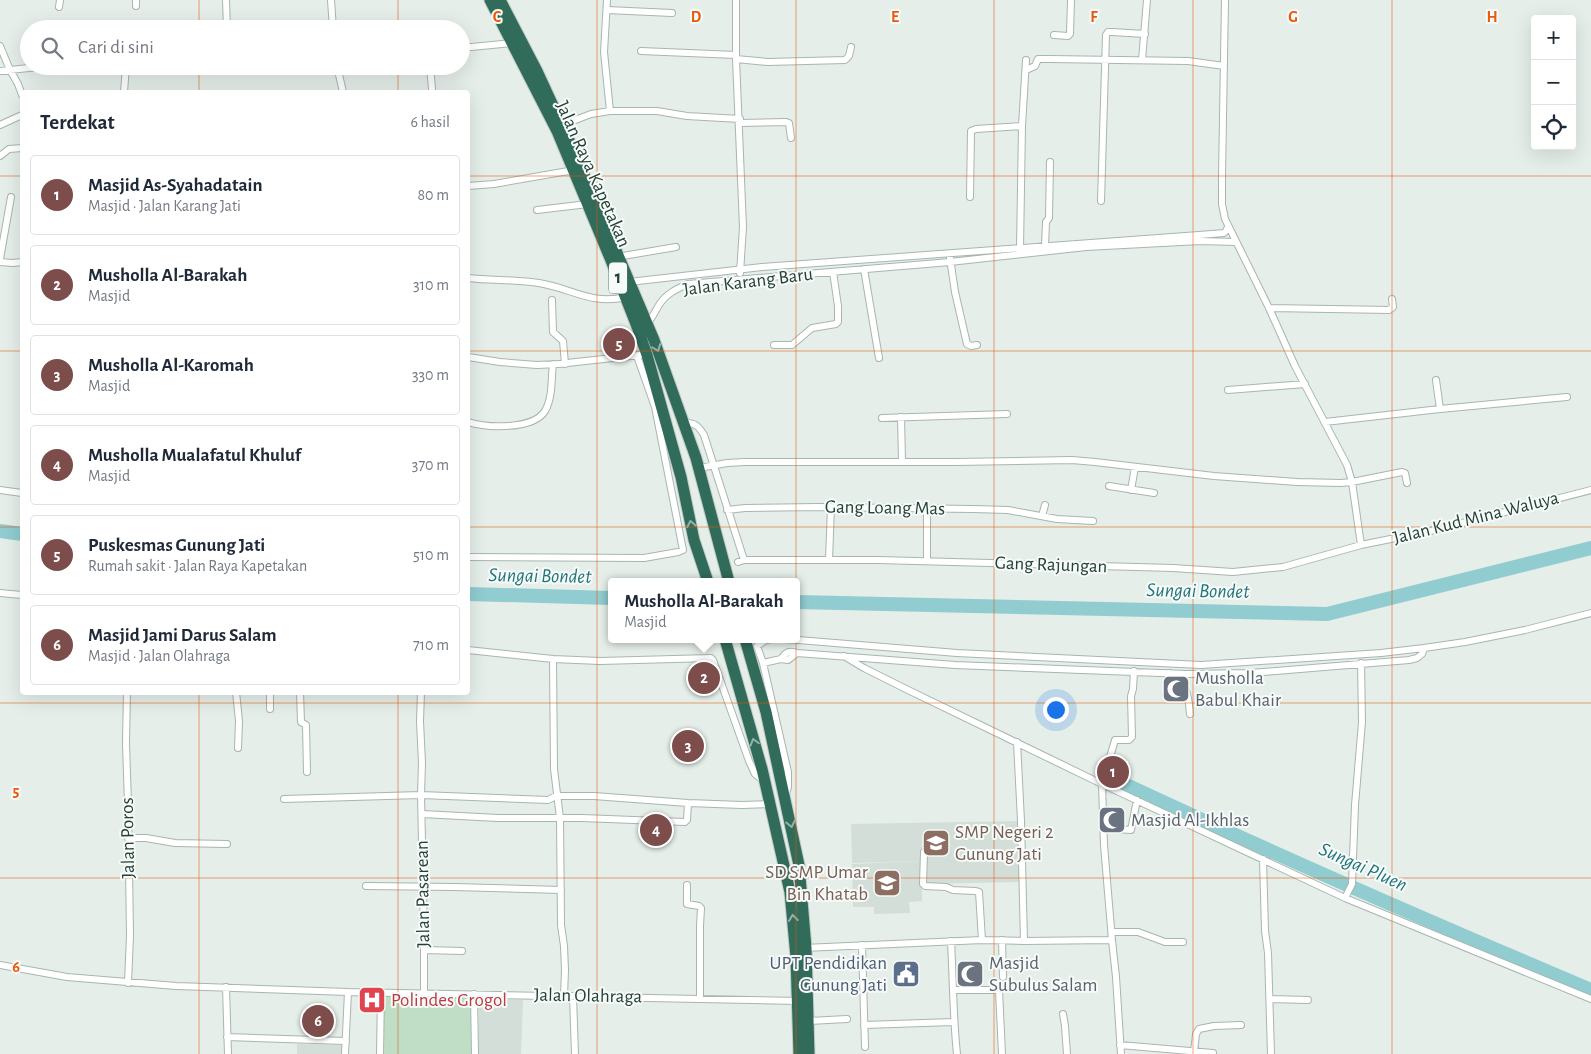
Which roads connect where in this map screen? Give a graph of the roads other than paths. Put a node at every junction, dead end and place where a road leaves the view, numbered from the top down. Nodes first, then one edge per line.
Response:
1 (60, 0) edge
2 (226, 0) edge
3 (330, 0) edge
4 (490, 0) edge
5 (500, 0) edge
6 (607, 0) edge
7 (736, 0) edge
8 (1071, 0) edge
9 (1146, 0) edge
10 (1225, 0) edge
11 (59, 8) dead end
12 (607, 10) junction
13 (672, 13) dead end
14 (227, 20) edge
15 (332, 20) edge
16 (1145, 34) junction
17 (1054, 35) dead end
18 (517, 41) junction
19 (0, 46) edge
20 (470, 47) edge
21 (851, 47) dead end
22 (641, 51) dead end
23 (736, 57) junction
24 (1105, 59) junction
25 (1026, 60) dead end
26 (1142, 60) junction
27 (1224, 66) junction
28 (20, 69) edge
29 (10, 70) junction
30 (1026, 70) junction
31 (0, 71) edge
32 (125, 75) edge
33 (339, 75) edge
34 (431, 75) edge
35 (432, 89) dead end
36 (20, 90) edge
37 (124, 90) edge
38 (343, 90) edge
39 (610, 111) junction
40 (20, 116) edge
41 (740, 121) junction
42 (0, 125) edge
43 (562, 125) junction
44 (1022, 126) junction
45 (564, 138) junction
46 (791, 138) dead end
47 (20, 148) edge
48 (0, 156) edge
49 (1050, 162) dead end
50 (574, 170) junction
51 (470, 186) edge
52 (970, 196) dead end
53 (11, 197) dead end
54 (1101, 201) dead end
55 (592, 203) junction
56 (537, 210) dead end
57 (1229, 230) junction
58 (1199, 238) junction
59 (1235, 241) junction
60 (676, 246) dead end
61 (1045, 246) junction
62 (1020, 248) junction
63 (615, 257) junction
64 (950, 258) junction
65 (0, 260) edge
66 (20, 262) edge
67 (840, 262) junction
68 (864, 269) junction
69 (834, 271) junction
70 (740, 274) junction
71 (470, 278) edge
72 (629, 282) junction
73 (626, 298) junction
74 (1392, 299) dead end
75 (552, 300) dead end
76 (1269, 308) junction
77 (643, 326) junction
78 (977, 345) dead end
79 (774, 346) dead end
80 (642, 355) junction
81 (470, 357) edge
82 (878, 358) dead end
83 (553, 364) junction
84 (565, 364) junction
85 (1436, 380) dead end
86 (1305, 384) junction
87 (1228, 390) dead end
88 (1567, 397) dead end
89 (1440, 409) junction
90 (1007, 414) dead end
91 (901, 417) junction
92 (882, 418) dead end
93 (470, 422) edge
94 (1325, 422) junction
95 (684, 423) junction
96 (902, 462) junction
97 (712, 465) junction
98 (1135, 467) junction
99 (699, 468) junction
100 (1352, 482) junction
101 (1407, 483) dead end
102 (1109, 486) dead end
103 (0, 490) edge
104 (1131, 490) junction
105 (1591, 490) edge
106 (20, 493) edge
107 (1154, 493) dead end
108 (1045, 505) dead end
109 (831, 507) junction
110 (927, 508) junction
111 (727, 510) junction
112 (1042, 516) junction
113 (1093, 521) dead end
114 (1360, 545) junction
115 (470, 557) edge
116 (829, 560) junction
117 (927, 561) junction
118 (706, 576) edge
119 (728, 578) edge
120 (0, 593) edge
121 (20, 595) edge
122 (1591, 613) edge
123 (800, 640) edge
124 (747, 643) edge
125 (762, 643) edge
126 (726, 644) edge
127 (1424, 648) junction
128 (470, 650) edge
129 (844, 656) junction
130 (553, 658) junction
131 (763, 663) junction
132 (1361, 663) junction
133 (1134, 672) junction
134 (1169, 673) junction
135 (127, 695) edge
136 (236, 695) edge
137 (270, 695) edge
138 (300, 695) edge
139 (421, 695) edge
140 (270, 709) dead end
141 (1190, 714) dead end
142 (1017, 742) junction
143 (238, 748) dead end
144 (308, 772) dead end
145 (765, 781) junction
146 (1102, 781) junction
147 (421, 795) junction
148 (556, 796) junction
149 (785, 797) junction
150 (284, 799) dead end
151 (1137, 800) junction
152 (688, 803) junction
153 (771, 804) junction
154 (422, 814) junction
155 (560, 818) junction
156 (1103, 828) junction
157 (128, 838) junction
158 (227, 844) dead end
159 (924, 852) dead end
160 (1263, 859) junction
161 (366, 886) dead end
162 (687, 886) dead end
163 (424, 887) junction
164 (561, 890) junction
165 (1346, 897) junction
166 (1112, 932) junction
167 (982, 940) junction
168 (1002, 940) junction
169 (1112, 940) junction
170 (951, 941) junction
171 (1024, 942) junction
172 (1183, 942) dead end
173 (862, 944) junction
174 (801, 948) junction
175 (424, 950) junction
176 (462, 951) dead end
177 (0, 965) edge
178 (1003, 977) dead end
179 (128, 983) junction
180 (226, 988) junction
181 (954, 990) junction
182 (348, 992) junction
183 (381, 992) junction
184 (424, 993) junction
185 (474, 994) junction
186 (564, 996) junction
187 (573, 996) junction
188 (700, 999) junction
189 (1270, 999) junction
190 (1591, 999) edge
191 (1308, 1000) dead end
192 (803, 1001) junction
193 (1063, 1014) dead end
194 (847, 1019) dead end
195 (809, 1021) junction
196 (953, 1022) junction
197 (864, 1024) junction
198 (1241, 1025) dead end
199 (227, 1037) junction
200 (346, 1041) junction
201 (1120, 1045) junction
202 (865, 1047) dead end
203 (1194, 1052) junction
204 (228, 1054) edge
205 (345, 1054) edge
206 (380, 1054) edge
207 (476, 1054) edge
208 (574, 1054) edge
209 (799, 1054) edge
210 (809, 1054) edge
211 (957, 1054) edge
212 (1002, 1054) edge
213 (1067, 1054) edge
214 (1121, 1054) edge
215 (1213, 1054) edge
216 (1271, 1054) edge

1 - 11 street
2 - 14 street
3 - 15 street
4 - 18 highway, Jalan Raya Kapetakan / 1
5 - 18 highway, Jalan Raya Kapetakan / 1
6 - 12 street
7 - 23 street
8 - 17 street
9 - 16 street
10 - 27 street
12 - 13 street
12 - 39 street
16 - 24 street
16 - 26 street
18 - 20 street
18 - 43 highway, Jalan Raya Kapetakan / 1
18 - 45 highway, Jalan Raya Kapetakan / 1
19 - 29 street
21 - 23 street
22 - 23 street
23 - 41 street
24 - 26 street
24 - 30 street
24 - 54 street
25 - 30 street
26 - 27 street
27 - 57 street
28 - 29 street
29 - 31 street
29 - 36 street
30 - 44 street
32 - 37 street
33 - 38 street
34 - 35 street
39 - 41 street
39 - 43 street
40 - 42 street
41 - 46 street
41 - 70 street
43 - 45 highway, Jalan Raya Kapetakan / 1
44 - 52 street
44 - 62 street
45 - 50 highway, Jalan Raya Kapetakan / 1
45 - 55 highway, Jalan Raya Kapetakan / 1
47 - 48 street
49 - 61 street
50 - 51 street
50 - 55 highway, Jalan Raya Kapetakan / 1
53 - 65 street
55 - 56 street
55 - 63 highway, Jalan Raya Kapetakan / 1
57 - 58 street
57 - 59 street
58 - 59 street
58 - 61 street
58 - 64 street
59 - 76 street
60 - 63 street
61 - 62 street
62 - 64 street
63 - 72 highway, Jalan Raya Kapetakan / 1
63 - 73 highway, Jalan Raya Kapetakan / 1
64 - 67 street
64 - 68 street, Jalan Karang Baru
64 - 78 street
65 - 66 street
67 - 69 street
67 - 70 street
68 - 69 street, Jalan Karang Baru
68 - 82 street
69 - 70 street, Jalan Karang Baru
69 - 79 street
70 - 72 street
70 - 77 street, Jalan Karang Baru
71 - 73 street
72 - 77 highway, Jalan Raya Kapetakan / 1
73 - 77 highway, Jalan Raya Kapetakan / 1
74 - 76 street
75 - 84 street
76 - 86 street
77 - 80 highway, Jalan Raya Kapetakan / 1
77 -> 95 highway, 1
80 - 84 street
80 - 115 street
118 -> 80 highway, Jalan Raya Kapetakan / 1
81 - 83 street
83 - 84 street
83 - 93 street
85 - 89 street
86 - 87 street
86 - 94 street
88 - 89 street
89 - 94 street
90 - 91 street
91 - 92 street
91 - 96 street
94 - 100 street
95 - 97 street
95 - 99 highway, 1
96 - 97 street
96 - 98 street
97 - 99 street
97 - 111 street
98 - 100 street
98 - 104 street
99 - 119 highway, 1
100 - 101 street
100 - 114 street
102 - 104 street
103 - 106 street
104 - 107 street
105 - 114 street, Jalan Kud Mina Waluya
108 - 112 street
109 - 110 street, Gang Loang Mas
109 - 111 street, Gang Loang Mas
109 - 116 street
110 - 112 street, Gang Loang Mas
110 - 117 street
111 - 116 street, Gang Rajungan
112 - 113 street, Gang Loang Mas
114 - 117 street, Gang Rajungan
116 - 117 street, Gang Rajungan
120 - 121 street
122 - 127 street
123 - 127 street
124 - 149 highway
125 - 131 street
145 -> 126 highway
127 - 132 street
128 - 130 street
129 - 131 street
129 - 133 street
129 - 142 street
130 - 145 street
130 - 148 street
131 - 149 street
132 - 134 street
132 - 165 street
133 - 134 street
133 - 146 street
134 - 141 street
135 - 157 street, Jalan Poros
136 - 143 street
137 - 140 street
138 - 144 street
139 - 147 street, Jalan Pasarean
142 - 146 street
142 - 171 street
145 - 153 highway
146 - 151 street
146 - 156 street
147 - 148 street
147 - 150 street
147 - 154 street, Jalan Pasarean
148 - 152 street
148 - 155 street
149 -> 174 highway
151 - 156 street
151 - 160 street
152 - 153 street
152 - 155 street
174 -> 153 highway
154 - 155 street
154 - 163 street, Jalan Pasarean
155 - 164 street
156 - 166 street
157 - 158 street
157 - 179 street, Jalan Poros
159 - 167 street
160 - 165 street
160 - 189 street
161 - 163 street
162 - 188 street
163 - 164 street
163 - 175 street, Jalan Pasarean
164 - 186 street
165 - 190 street
166 - 169 street
166 - 172 street
167 - 168 street
167 - 170 street
168 - 171 street
168 - 178 street
169 - 171 street
169 - 201 street
170 - 173 street
170 - 181 street
173 - 174 street
173 - 197 street
174 - 192 highway
175 - 176 street
175 - 184 street, Jalan Pasarean
177 - 179 street, Jalan Olahraga
179 - 180 street, Jalan Olahraga
180 - 182 street, Jalan Olahraga
180 - 199 street
181 - 196 street
181 - 212 street
182 - 183 street, Jalan Olahraga
182 - 200 street
183 - 184 street, Jalan Olahraga
183 - 206 street
184 - 185 street, Jalan Olahraga
185 - 186 street, Jalan Olahraga
185 - 207 street
186 - 187 street, Jalan Olahraga
187 - 188 street, Jalan Olahraga
187 - 208 street
188 - 192 street, Jalan Olahraga
189 - 191 street
189 - 216 street
192 - 195 highway
192 - 209 highway
193 - 213 street
194 - 195 street
195 - 210 highway
196 - 197 street
196 - 211 street
197 - 202 street
198 - 203 street
199 - 200 street
199 - 204 street
200 - 205 street
201 - 203 street
201 - 214 street
203 - 215 street

